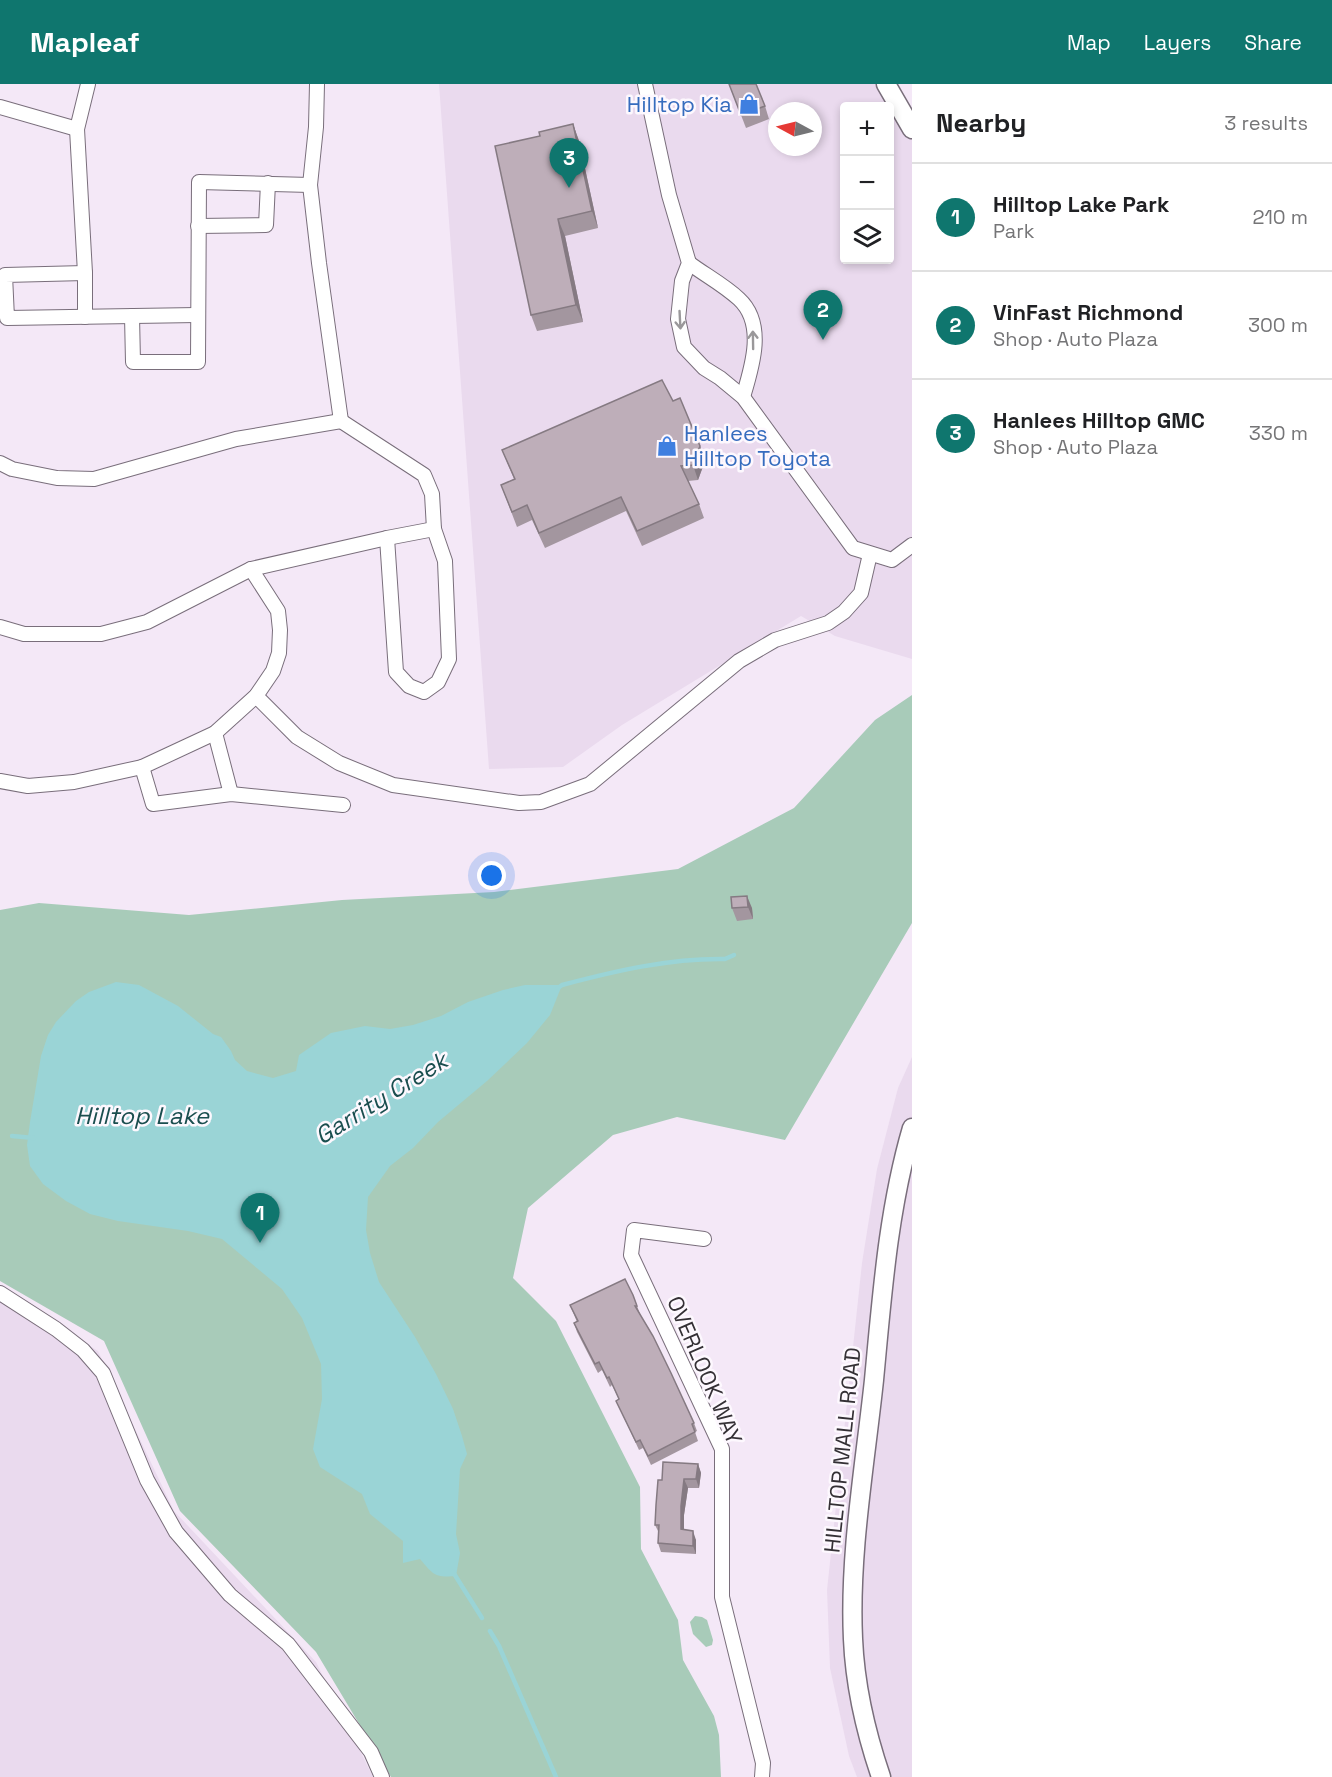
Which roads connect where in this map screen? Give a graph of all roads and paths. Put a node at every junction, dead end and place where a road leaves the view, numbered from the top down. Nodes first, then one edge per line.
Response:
1 (88, 84) edge
2 (317, 84) edge
3 (645, 84) edge
4 (886, 84) edge
5 (0, 107) edge
6 (77, 129) junction
7 (912, 129) edge
8 (268, 183) junction
9 (310, 185) junction
10 (198, 226) junction
11 (689, 263) junction
12 (85, 273) junction
13 (197, 315) junction
14 (85, 316) junction
15 (132, 316) junction
16 (743, 397) junction
17 (341, 422) junction
18 (0, 463) edge
19 (434, 529) junction
20 (387, 538) junction
21 (912, 545) edge
22 (870, 554) junction
23 (251, 569) junction
24 (0, 627) edge
25 (256, 696) junction
26 (215, 733) junction
27 (142, 767) junction
28 (0, 781) edge
29 (231, 794) junction
30 (343, 805) dead end
31 (912, 1128) edge
32 (704, 1239) dead end
33 (0, 1293) edge
34 (382, 1777) edge
35 (762, 1777) edge
36 (881, 1777) edge

1 - 6 street
2 - 9 street
3 - 11 street
4 - 7 street
5 - 6 street
6 - 12 street
8 - 9 street
8 - 10 street
8 - 10 street
9 - 17 street
10 - 13 street
11 -> 16 street
16 -> 11 street
12 - 14 street
12 - 14 street
13 - 15 street
13 - 15 street
14 - 15 street
16 - 22 street
17 - 18 street
17 - 19 street
19 - 20 street
19 - 20 street
20 - 23 street
21 - 22 street
22 - 25 street
23 - 24 street
23 - 25 street
25 - 26 street
26 - 27 street
26 - 29 street
27 - 28 street
27 - 29 street
29 - 30 street
31 - 36 street, HILLTOP MALL ROAD
32 - 35 street, OVERLOOK WAY
33 - 34 street

